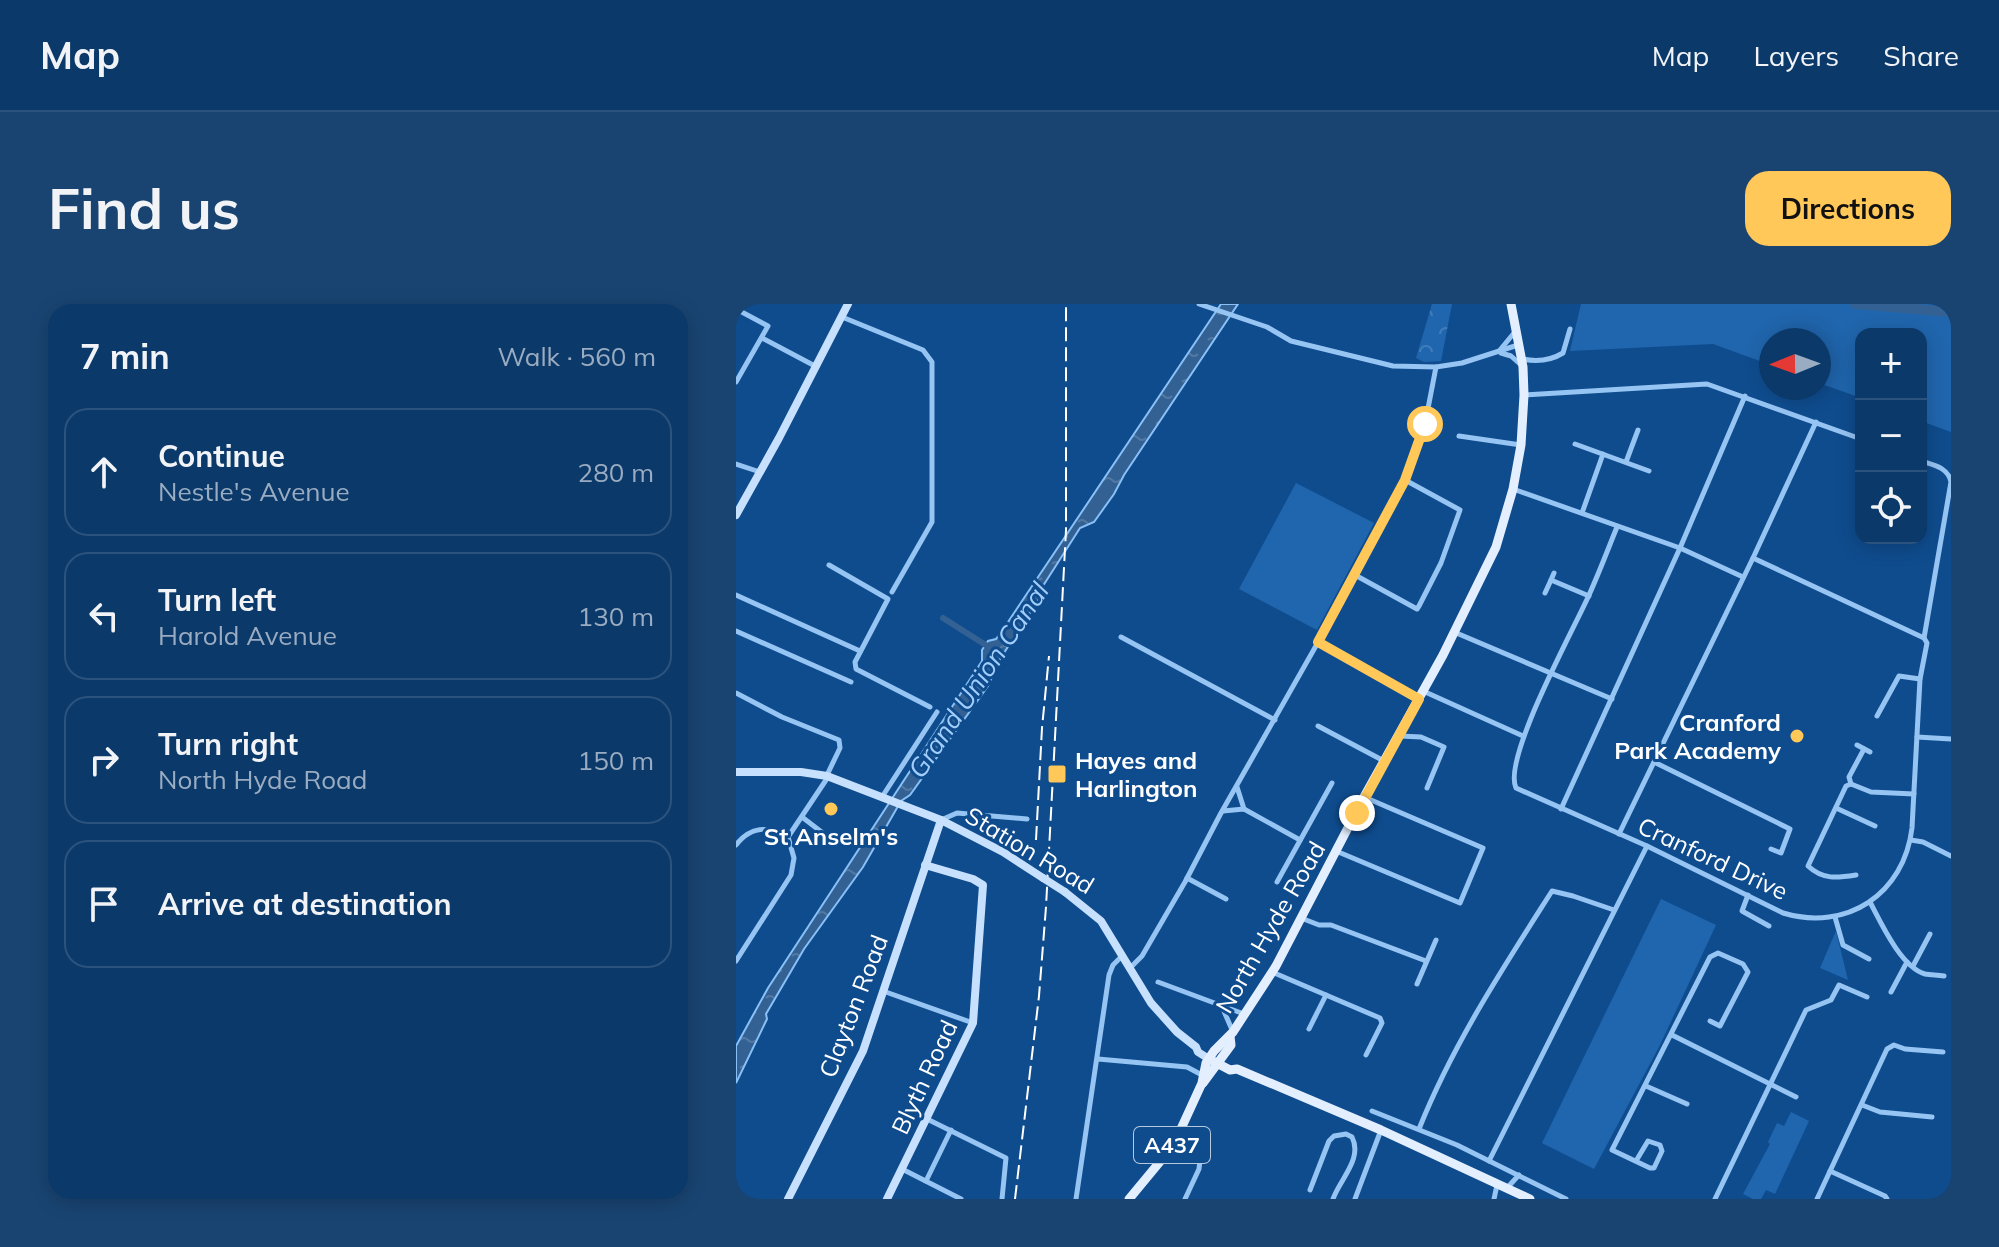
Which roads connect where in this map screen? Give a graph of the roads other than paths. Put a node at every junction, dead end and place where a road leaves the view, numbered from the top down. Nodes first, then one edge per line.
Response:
1 (848, 304) edge
2 (1199, 304) edge
3 (1511, 304) edge
4 (736, 309) edge
5 (841, 316) junction
6 (1570, 329) dead end
7 (1516, 331) junction
8 (762, 338) junction
9 (1519, 345) junction
10 (1496, 353) junction
11 (1522, 363) junction
12 (815, 366) junction
13 (1436, 367) junction
14 (736, 382) edge
15 (1425, 386) dead end
16 (1433, 388) junction
17 (1524, 395) junction
18 (1745, 396) junction
19 (1816, 422) junction
20 (1638, 430) dead end
21 (1459, 436) dead end
22 (1855, 437) edge
23 (1575, 444) dead end
24 (1521, 445) junction
25 (1603, 454) junction
26 (1626, 462) junction
27 (1927, 463) edge
28 (736, 464) edge
29 (1649, 471) dead end
30 (760, 472) junction
31 (1405, 480) junction
32 (1513, 489) junction
33 (1582, 513) junction
34 (736, 515) edge
35 (1617, 527) junction
36 (1680, 548) junction
37 (1753, 558) junction
38 (829, 565) dead end
39 (1554, 573) dead end
40 (1355, 575) junction
41 (1743, 577) junction
42 (1551, 580) junction
43 (892, 592) dead end
44 (1545, 593) dead end
45 (736, 595) edge
46 (1589, 596) junction
47 (736, 631) edge
48 (1454, 632) junction
49 (1121, 637) dead end
50 (1925, 640) junction
51 (1318, 642) junction
52 (860, 651) junction
53 (1551, 674) junction
54 (1920, 679) junction
55 (851, 682) dead end
56 (736, 693) edge
57 (1421, 695) junction
58 (1612, 699) junction
59 (930, 707) dead end
60 (937, 712) dead end
61 (1877, 716) dead end
62 (1275, 720) junction
63 (1318, 726) dead end
64 (1400, 736) junction
65 (1523, 736) junction
66 (1917, 737) junction
67 (1951, 739) edge
68 (1857, 745) dead end
69 (1384, 761) junction
70 (1654, 762) junction
71 (736, 772) edge
72 (827, 776) junction
73 (1332, 783) dead end
74 (1851, 784) junction
75 (1237, 787) junction
76 (1427, 788) dead end
77 (1914, 794) junction
78 (1364, 797) junction
79 (885, 798) junction
80 (1835, 808) junction
81 (1244, 809) junction
82 (1561, 809) junction
83 (1223, 811) junction
84 (963, 814) junction
85 (802, 817) junction
86 (1027, 819) dead end
87 (941, 820) junction
88 (1875, 826) dead end
89 (959, 830) junction
90 (1619, 834) junction
91 (788, 837) junction
92 (828, 837) dead end
93 (1300, 840) junction
94 (1911, 840) junction
95 (736, 845) edge
96 (1647, 846) junction
97 (1771, 849) dead end
98 (1336, 851) junction
99 (1951, 856) edge
100 (925, 865) junction
101 (1856, 875) dead end
102 (1187, 878) junction
103 (1277, 882) dead end
104 (1748, 895) junction
105 (1226, 899) dead end
106 (1870, 902) junction
107 (1614, 910) junction
108 (1835, 917) junction
109 (1301, 918) junction
110 (1769, 926) dead end
111 (1930, 934) dead end
112 (1436, 940) dead end
113 (1123, 956) junction
114 (1869, 959) dead end
115 (736, 961) edge
116 (1426, 961) junction
117 (1910, 964) junction
118 (1130, 968) junction
119 (1272, 972) junction
120 (1944, 976) dead end
121 (1158, 982) dead end
122 (1417, 984) dead end
123 (883, 990) junction
124 (1891, 992) dead end
125 (1326, 995) junction
126 (1867, 997) dead end
127 (1222, 1008) junction
128 (1244, 1015) junction
129 (1710, 1021) dead end
130 (973, 1023) junction
131 (1309, 1029) dead end
132 (1231, 1034) junction
133 (1672, 1035) junction
134 (1943, 1052) dead end
135 (1366, 1055) dead end
136 (1216, 1057) junction
137 (1098, 1059) junction
138 (1204, 1079) junction
139 (1770, 1085) junction
140 (1646, 1086) junction
141 (1796, 1097) dead end
142 (1687, 1104) dead end
143 (1862, 1105) junction
144 (1372, 1111) dead end
145 (1932, 1117) dead end
146 (1394, 1118) junction
147 (926, 1119) junction
148 (1419, 1129) junction
149 (951, 1130) junction
150 (1383, 1131) junction
151 (1175, 1141) junction
152 (1489, 1161) junction
153 (1636, 1161) junction
154 (902, 1169) junction
155 (1830, 1171) junction
156 (1519, 1175) junction
157 (926, 1181) junction
158 (1502, 1187) junction
159 (942, 1189) junction
160 (1310, 1190) dead end
161 (1002, 1197) edge
162 (788, 1199) edge
163 (887, 1199) edge
164 (937, 1199) edge
165 (961, 1199) edge
166 (1076, 1199) edge
167 (1129, 1199) edge
168 (1185, 1199) edge
169 (1333, 1199) edge
170 (1355, 1199) edge
171 (1494, 1199) edge
172 (1530, 1199) edge
173 (1566, 1199) edge
174 (1715, 1199) edge
175 (1817, 1199) edge
176 (1887, 1199) edge

1 - 5 street
2 - 13 street
3 - 7 main road, North Hyde Road / A437
4 - 8 street
5 - 12 street
5 - 43 street
6 - 11 street
7 - 9 main road, North Hyde Road / A437
7 - 10 street
8 - 12 street
8 - 14 street
9 - 10 street
9 - 11 main road, North Hyde Road / A437
10 - 11 street
10 - 13 street
11 - 17 main road, North Hyde Road / A437
12 - 30 street
13 - 16 street
15 - 16 street
16 - 31 street
17 - 18 street
17 - 24 main road, North Hyde Road / A437
18 - 19 street
18 - 36 street
19 - 22 street
19 - 37 street
20 - 26 street
21 - 24 street
23 - 25 street
24 - 32 main road, North Hyde Road / A437
25 - 26 street
25 - 33 street
26 - 29 street
27 - 50 street, Cranford Drive
28 - 30 street
30 - 34 street
31 - 40 street
31 - 40 street
32 - 33 street
32 - 48 main road, North Hyde Road / A437
33 - 35 street
35 - 36 street
35 - 46 street
36 - 41 street
36 - 58 street
37 - 41 street
37 - 50 street
38 - 52 street
39 - 42 street
40 - 51 street
41 - 70 street
42 - 44 street
42 - 46 street
45 - 52 street
46 - 53 street
47 - 55 street
48 - 53 street
48 - 57 main road, North Hyde Road / A437
49 - 62 street
50 - 54 street, Cranford Drive
51 - 57 street
51 - 62 street
52 - 59 street
53 - 58 street
53 - 65 street
54 - 61 street
54 - 66 street, Cranford Drive
56 - 72 street
57 - 64 main road, North Hyde Road / A437
57 - 65 street
58 - 82 street
60 - 79 street
62 - 75 street
63 - 69 street
64 - 69 main road, North Hyde Road / A437
64 - 76 street
65 - 82 street, Cranford Drive
66 - 67 street
66 - 77 street, Cranford Drive
68 - 74 street
69 - 78 main road, North Hyde Road / A437
70 - 90 street
70 - 97 street
71 - 72 street, Station Road
72 - 79 street, Station Road
72 - 85 street
73 - 93 street
74 - 77 street
74 - 80 street
75 - 81 street
75 - 83 street
77 - 94 street, Cranford Drive
78 - 98 main road, North Hyde Road / A437
78 - 98 street
79 - 87 street, Station Road
80 - 88 street
80 - 101 street
81 - 83 street
81 - 93 street
82 - 90 street, Cranford Drive
83 - 102 street
84 - 86 street
84 - 87 street
84 - 89 street
85 - 91 street
85 - 92 street
87 - 89 street, Station Road
87 - 100 street, Clayton Road
89 - 113 street, Station Road, bridge
90 - 96 street, Cranford Drive
91 - 95 street
91 - 115 street
93 - 103 street
94 - 99 street
94 - 106 street, Cranford Drive
96 - 104 street, Cranford Drive
96 - 107 street
98 - 109 main road, North Hyde Road / A437
100 - 123 street, Clayton Road
100 - 130 street, Blyth Road
102 - 105 street
102 - 118 street
104 - 108 street, Cranford Drive
104 - 110 street
106 - 108 street, Cranford Drive
106 - 117 street
107 - 148 street
107 - 152 street
108 - 114 street
109 - 116 street
109 - 119 main road, North Hyde Road / A437
111 - 117 street
112 - 116 street
113 - 118 street, Station Road
113 - 137 street
116 - 122 street
117 - 120 street
117 - 124 street
118 - 136 street, Station Road
119 - 125 street
119 - 128 main road, North Hyde Road / A437
121 - 127 street
123 - 130 street
123 - 162 street, Clayton Road
125 - 131 street
125 - 135 street
126 - 139 street
127 - 128 street
127 - 132 street
128 - 132 main road, North Hyde Road / A437
129 - 133 street
130 - 147 street, Blyth Road
132 - 136 main road, North Hyde Road / A437
133 - 139 street
133 - 140 street
134 - 143 street
136 - 138 main road, North Hyde Road / A437
136 - 150 main road, Station Road
137 - 138 street
137 - 166 street
138 - 151 main road, North Hyde Road / A437
139 - 141 street
139 - 174 street
140 - 142 street
140 - 153 street
143 - 145 street
143 - 155 street
144 - 146 street
146 - 148 street
146 - 150 street
147 - 149 street
147 - 154 street, Blyth Road
148 - 152 street
149 - 157 street
149 - 161 street
150 - 158 main road, Station Road
150 - 170 street
151 - 167 main road, North Hyde Road / A437
151 - 168 street
152 - 156 street
153 - 153 street
154 - 157 street
154 - 163 street, Blyth Road
155 - 175 street
155 - 176 street
156 - 158 street
156 - 173 street
157 - 159 street
158 - 171 street
158 - 172 main road, Station Road
159 - 164 street
159 - 165 street
160 - 169 street

